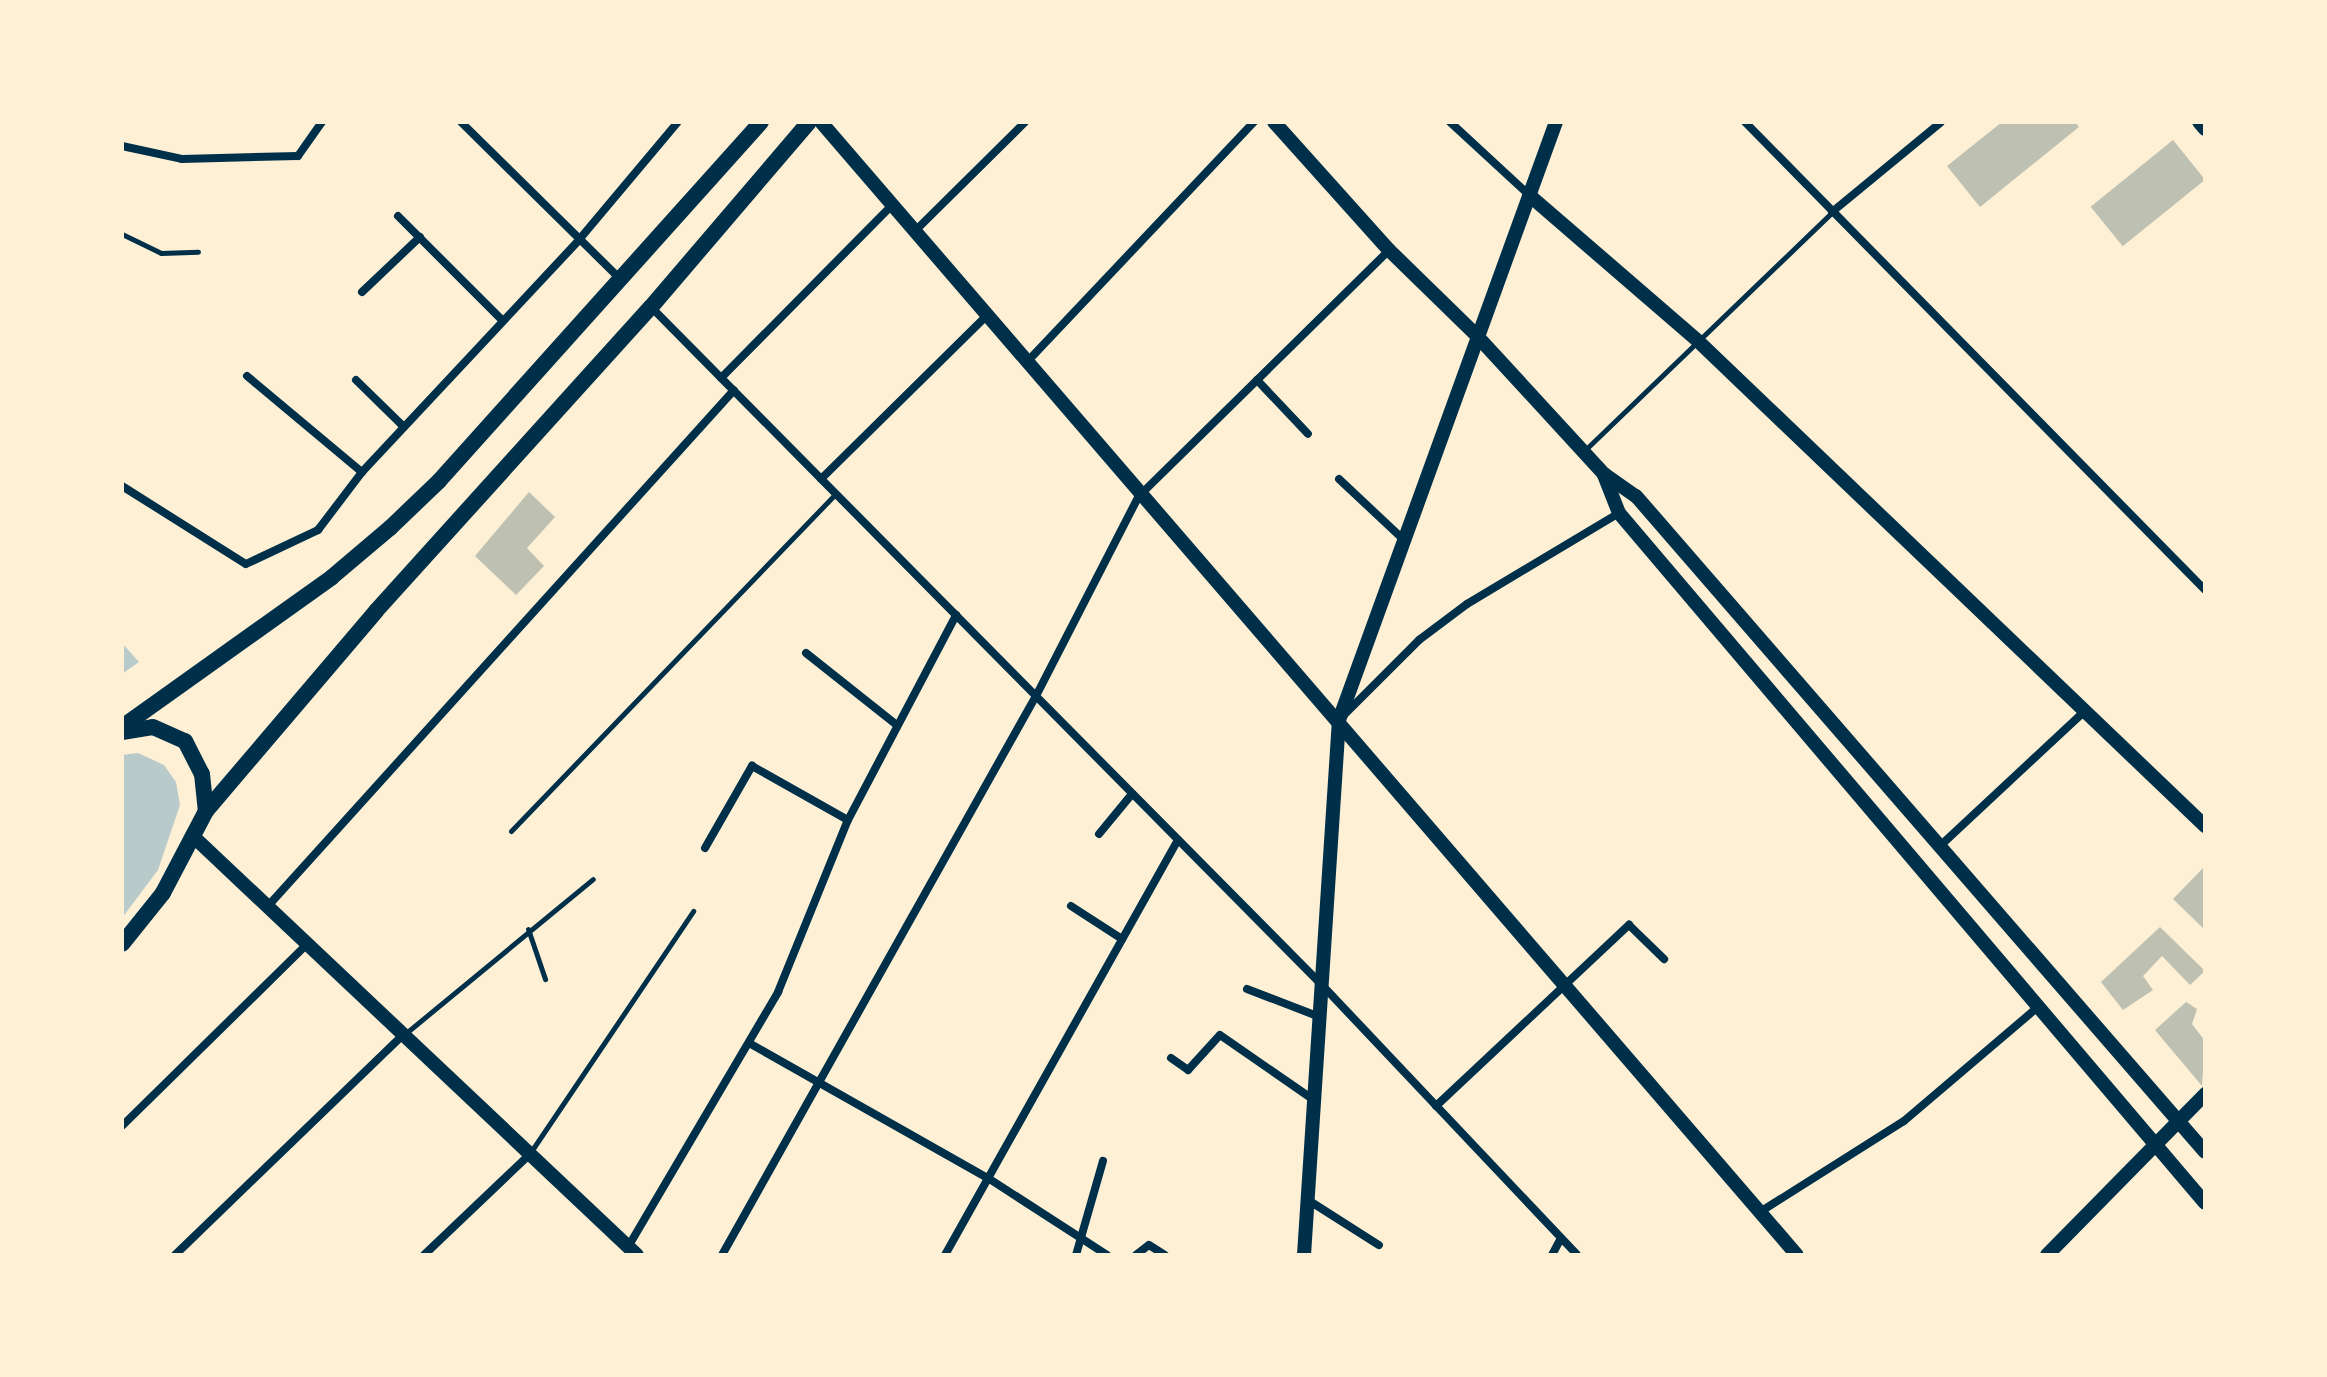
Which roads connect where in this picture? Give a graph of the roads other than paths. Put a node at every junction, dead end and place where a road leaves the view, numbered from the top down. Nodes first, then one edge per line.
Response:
1 (322, 122) edge
2 (461, 122) edge
3 (678, 122) edge
4 (761, 122) edge
5 (809, 122) edge
6 (821, 122) edge
7 (1025, 122) edge
8 (1254, 122) edge
9 (1274, 122) edge
10 (1450, 122) edge
11 (1556, 122) edge
12 (1745, 122) edge
13 (1941, 122) edge
14 (2199, 122) edge
15 (2205, 129) edge
16 (122, 146) edge
17 (1529, 195) junction
18 (891, 206) junction
19 (1832, 212) junction
20 (398, 216) dead end
21 (913, 232) junction
22 (122, 234) edge
23 (420, 237) junction
24 (578, 241) junction
25 (1389, 250) junction
26 (198, 252) dead end
27 (619, 278) junction
28 (362, 292) dead end
29 (651, 307) junction
30 (985, 317) junction
31 (503, 321) junction
32 (1478, 337) junction
33 (1698, 341) junction
34 (1025, 364) junction
35 (247, 376) dead end
36 (721, 378) junction
37 (356, 380) dead end
38 (1257, 380) junction
39 (734, 390) junction
40 (404, 427) junction
41 (1308, 434) dead end
42 (1584, 451) junction
43 (362, 472) junction
44 (1604, 474) junction
45 (821, 479) junction
46 (1339, 479) dead end
47 (122, 486) edge
48 (836, 493) junction
49 (1139, 496) junction
50 (1619, 513) junction
51 (1404, 540) junction
52 (2205, 590) edge
53 (956, 615) junction
54 (806, 653) dead end
55 (1036, 696) junction
56 (2085, 711) junction
57 (1339, 720) junction
58 (897, 725) junction
59 (122, 729) edge
60 (1132, 794) junction
61 (206, 811) junction
62 (848, 820) junction
63 (2205, 826) edge
64 (511, 831) dead end
65 (1099, 834) dead end
66 (196, 839) junction
67 (1178, 840) junction
68 (1940, 846) junction
69 (705, 848) dead end
70 (593, 879) dead end
71 (268, 906) junction
72 (1071, 906) dead end
73 (693, 911) dead end
74 (528, 929) junction
75 (1122, 939) junction
76 (122, 944) edge
77 (307, 944) junction
78 (1664, 959) dead end
79 (545, 979) dead end
80 (1322, 985) junction
81 (1566, 985) junction
82 (1247, 989) dead end
83 (2040, 1006) junction
84 (1320, 1017) junction
85 (403, 1035) junction
86 (749, 1043) junction
87 (1171, 1058) dead end
88 (818, 1079) junction
89 (2205, 1094) edge
90 (1314, 1100) junction
91 (1436, 1106) junction
92 (2178, 1120) junction
93 (122, 1126) edge
94 (2155, 1144) junction
95 (2205, 1152) edge
96 (530, 1154) junction
97 (1103, 1161) dead end
98 (988, 1178) junction
99 (1308, 1200) junction
100 (2205, 1203) edge
101 (1760, 1212) junction
102 (1561, 1238) junction
103 (1083, 1243) junction
104 (1379, 1245) dead end
105 (633, 1251) edge
106 (175, 1255) edge
107 (424, 1255) edge
108 (722, 1255) edge
109 (945, 1255) edge
110 (1076, 1255) edge
111 (1107, 1255) edge
112 (1136, 1255) edge
113 (1165, 1255) edge
114 (1304, 1255) edge
115 (1552, 1255) edge
116 (1577, 1255) edge
117 (1797, 1255) edge
118 (2047, 1255) edge

1 - 16 street
2 - 24 street
3 - 24 street
4 - 27 main road
5 - 29 main road
6 - 18 main road
7 - 21 street
8 - 34 street
9 - 25 main road
10 - 17 street
11 - 17 main road
12 - 19 street
13 - 19 street
14 - 15 main road
17 - 32 main road
17 - 33 main road
18 - 21 main road
18 - 36 street
19 - 33 lane
19 - 52 street
20 - 23 street
21 - 30 main road
22 - 26 lane
23 - 28 street
23 - 31 street
24 - 27 street
24 - 31 street
25 - 32 main road
25 - 38 street
27 - 59 main road
29 - 36 street
29 - 61 main road
30 - 34 main road
30 - 45 street
31 - 40 street
32 - 42 main road
32 - 51 main road
33 - 42 lane
33 - 56 main road
34 - 49 main road
35 - 43 street
36 - 39 street
37 - 40 street
38 - 41 street
38 - 49 street
39 - 45 street
39 - 71 street
40 - 43 street
42 - 44 main road
43 - 47 street
44 - 50 main road
44 - 68 main road
45 - 48 street
46 - 51 street
48 - 53 street
48 - 64 lane
49 - 55 street
49 - 57 main road
50 - 57 street
50 - 83 main road
51 - 57 main road
53 - 55 street
53 - 58 street
54 - 58 street
55 - 60 street
55 - 88 street
56 - 63 main road
56 - 68 street
57 - 80 main road
57 - 81 main road
58 - 62 street
59 - 61 main road
60 - 65 street
60 - 67 street
61 - 66 main road
62 - 69 street
62 - 86 street
66 - 71 main road
66 - 76 main road
67 - 75 street
67 - 80 street
68 - 92 main road
70 - 74 lane
71 - 77 main road
72 - 75 street
73 - 96 lane
74 - 79 lane
74 - 85 lane
75 - 98 street
77 - 85 main road
77 - 93 street
78 - 81 street
80 - 84 main road
80 - 91 street
81 - 91 street
81 - 101 main road
82 - 84 street
83 - 94 main road
83 - 101 street
84 - 90 main road
85 - 96 main road
85 - 106 street
86 - 88 street
86 - 105 street
87 - 90 street
88 - 98 street
88 - 108 street
89 - 92 main road
90 - 99 main road
91 - 102 street
92 - 94 main road
92 - 95 main road
94 - 100 main road
94 - 118 main road
96 - 105 main road
96 - 107 street
97 - 103 street
98 - 103 street
98 - 109 street
99 - 104 street
99 - 114 main road
101 - 117 main road
102 - 115 street
102 - 116 street
103 - 110 street
103 - 111 street
112 - 113 street

